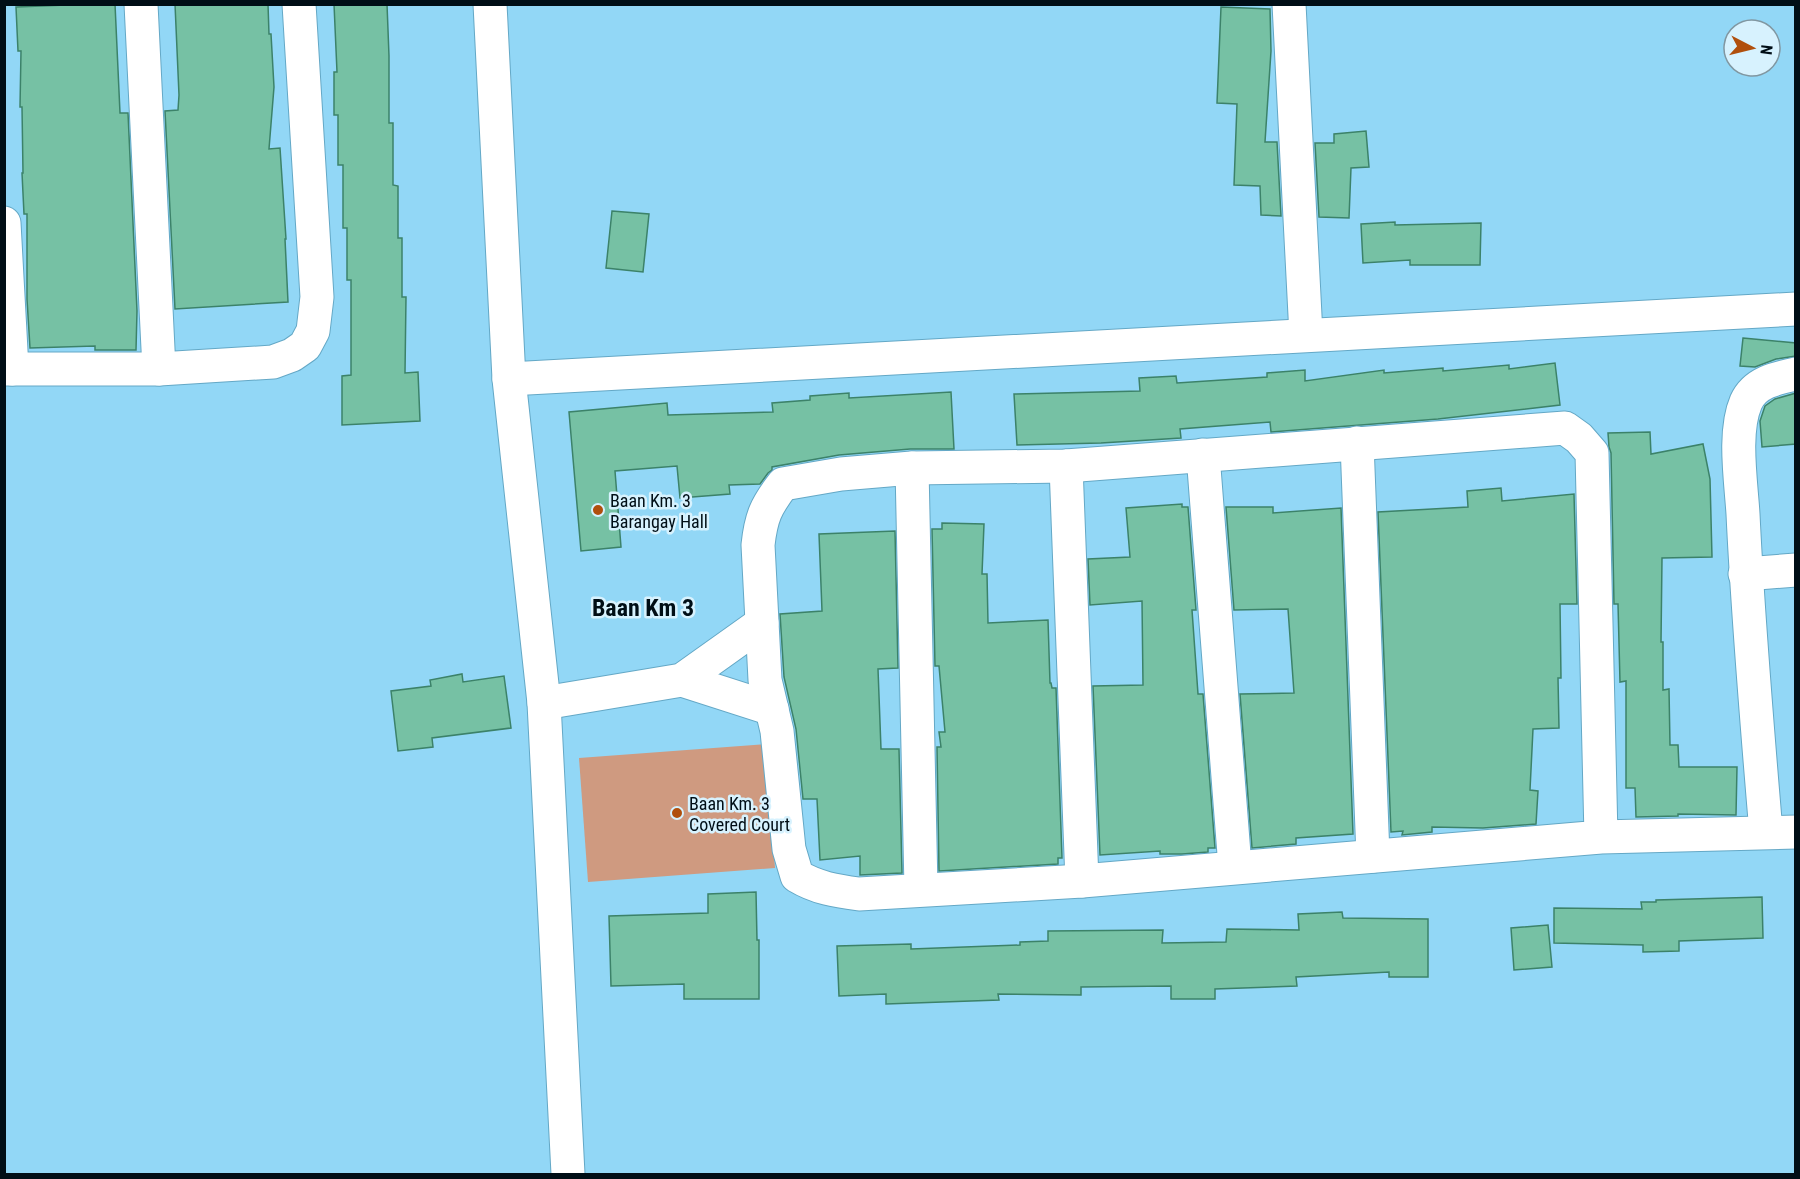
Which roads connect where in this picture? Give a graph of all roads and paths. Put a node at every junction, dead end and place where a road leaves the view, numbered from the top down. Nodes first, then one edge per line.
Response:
1 (141, 4) edge
2 (299, 4) edge
3 (490, 4) edge
4 (1289, 4) edge
5 (4, 223) edge
6 (1796, 309) edge
7 (1306, 335) junction
8 (8, 369) edge
9 (159, 369) junction
10 (1796, 374) edge
11 (509, 379) junction
12 (1358, 443) junction
13 (1203, 455) junction
14 (1066, 466) junction
15 (912, 468) junction
16 (1796, 570) edge
17 (1746, 574) junction
18 (762, 623) junction
19 (682, 680) junction
20 (544, 703) junction
21 (772, 709) junction
22 (1781, 832) edge
23 (1601, 837) junction
24 (1373, 856) junction
25 (1235, 867) junction
26 (1082, 881) junction
27 (921, 890) junction
28 (568, 1174) edge

1 - 9 street
2 - 9 street
3 - 11 street
4 - 7 street
5 - 8 street
6 - 7 street
7 - 11 street
8 - 9 street
10 - 17 street
11 - 20 street
12 - 13 street
12 - 23 street
12 - 24 street
13 - 14 street
13 - 25 street
14 - 15 street
14 - 26 street
15 - 18 street
15 - 27 street
16 - 17 street
17 - 22 street
18 - 19 street
18 - 21 street
19 - 20 street
19 - 21 street
20 - 28 street
21 - 27 street
22 - 23 street
23 - 24 street
24 - 25 street
25 - 26 street
26 - 27 street

